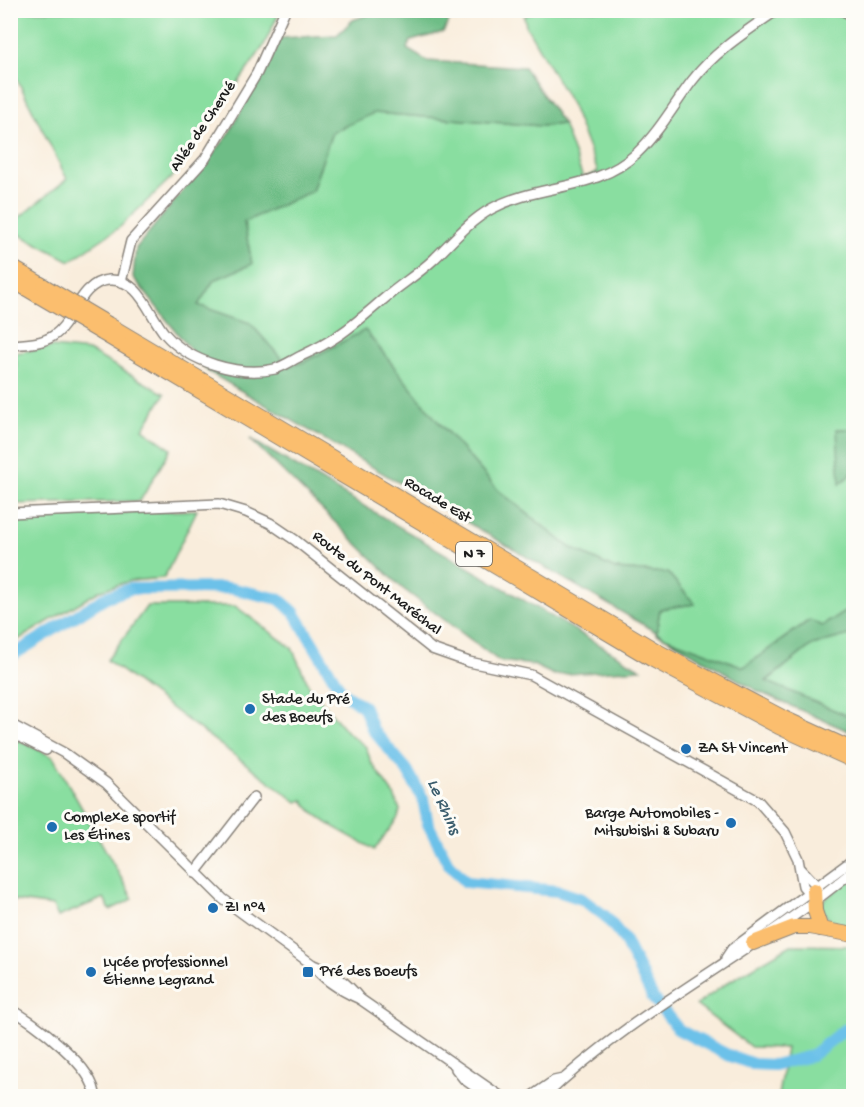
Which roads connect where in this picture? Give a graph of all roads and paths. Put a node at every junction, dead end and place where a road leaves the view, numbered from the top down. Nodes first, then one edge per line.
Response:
1 (285, 10) edge
2 (777, 10) edge
3 (841, 10) edge
4 (854, 16) edge
5 (10, 266) edge
6 (10, 279) edge
7 (121, 282) junction
8 (40, 290) junction
9 (105, 329) junction
10 (10, 345) edge
11 (10, 513) edge
12 (10, 724) edge
13 (10, 732) edge
14 (854, 750) edge
15 (854, 760) edge
16 (73, 761) junction
17 (254, 797) dead end
18 (854, 859) edge
19 (854, 870) edge
20 (195, 873) junction
21 (814, 893) junction
22 (821, 929) junction
23 (854, 935) edge
24 (753, 943) junction
25 (724, 961) junction
26 (10, 1009) edge
27 (454, 1067) junction
28 (563, 1078) junction
29 (95, 1096) edge
30 (488, 1096) edge
31 (500, 1096) edge
32 (532, 1096) edge
33 (545, 1096) edge

1 - 7 street, Allée de Chervé
2 - 7 street
3 - 4 street
5 - 8 highway, Rocade Est / N 7
6 - 8 highway, Rocade Est / N 7
7 - 10 street
8 - 9 highway, Rocade Est / N 7, bridge
9 - 14 highway, Rocade Est / N 7
9 - 15 highway, Rocade Est / N 7
11 - 21 street, Route du Pont Maréchal
12 - 16 street
13 - 16 street
16 - 20 street
17 - 20 street
18 - 21 street
19 - 21 street
20 - 27 street
21 - 22 highway
21 - 24 street
21 - 25 street
22 - 23 highway
22 - 24 highway
24 - 25 street
25 - 28 street
26 - 29 street
27 - 30 street
27 - 31 street
28 - 32 street
28 - 33 street

